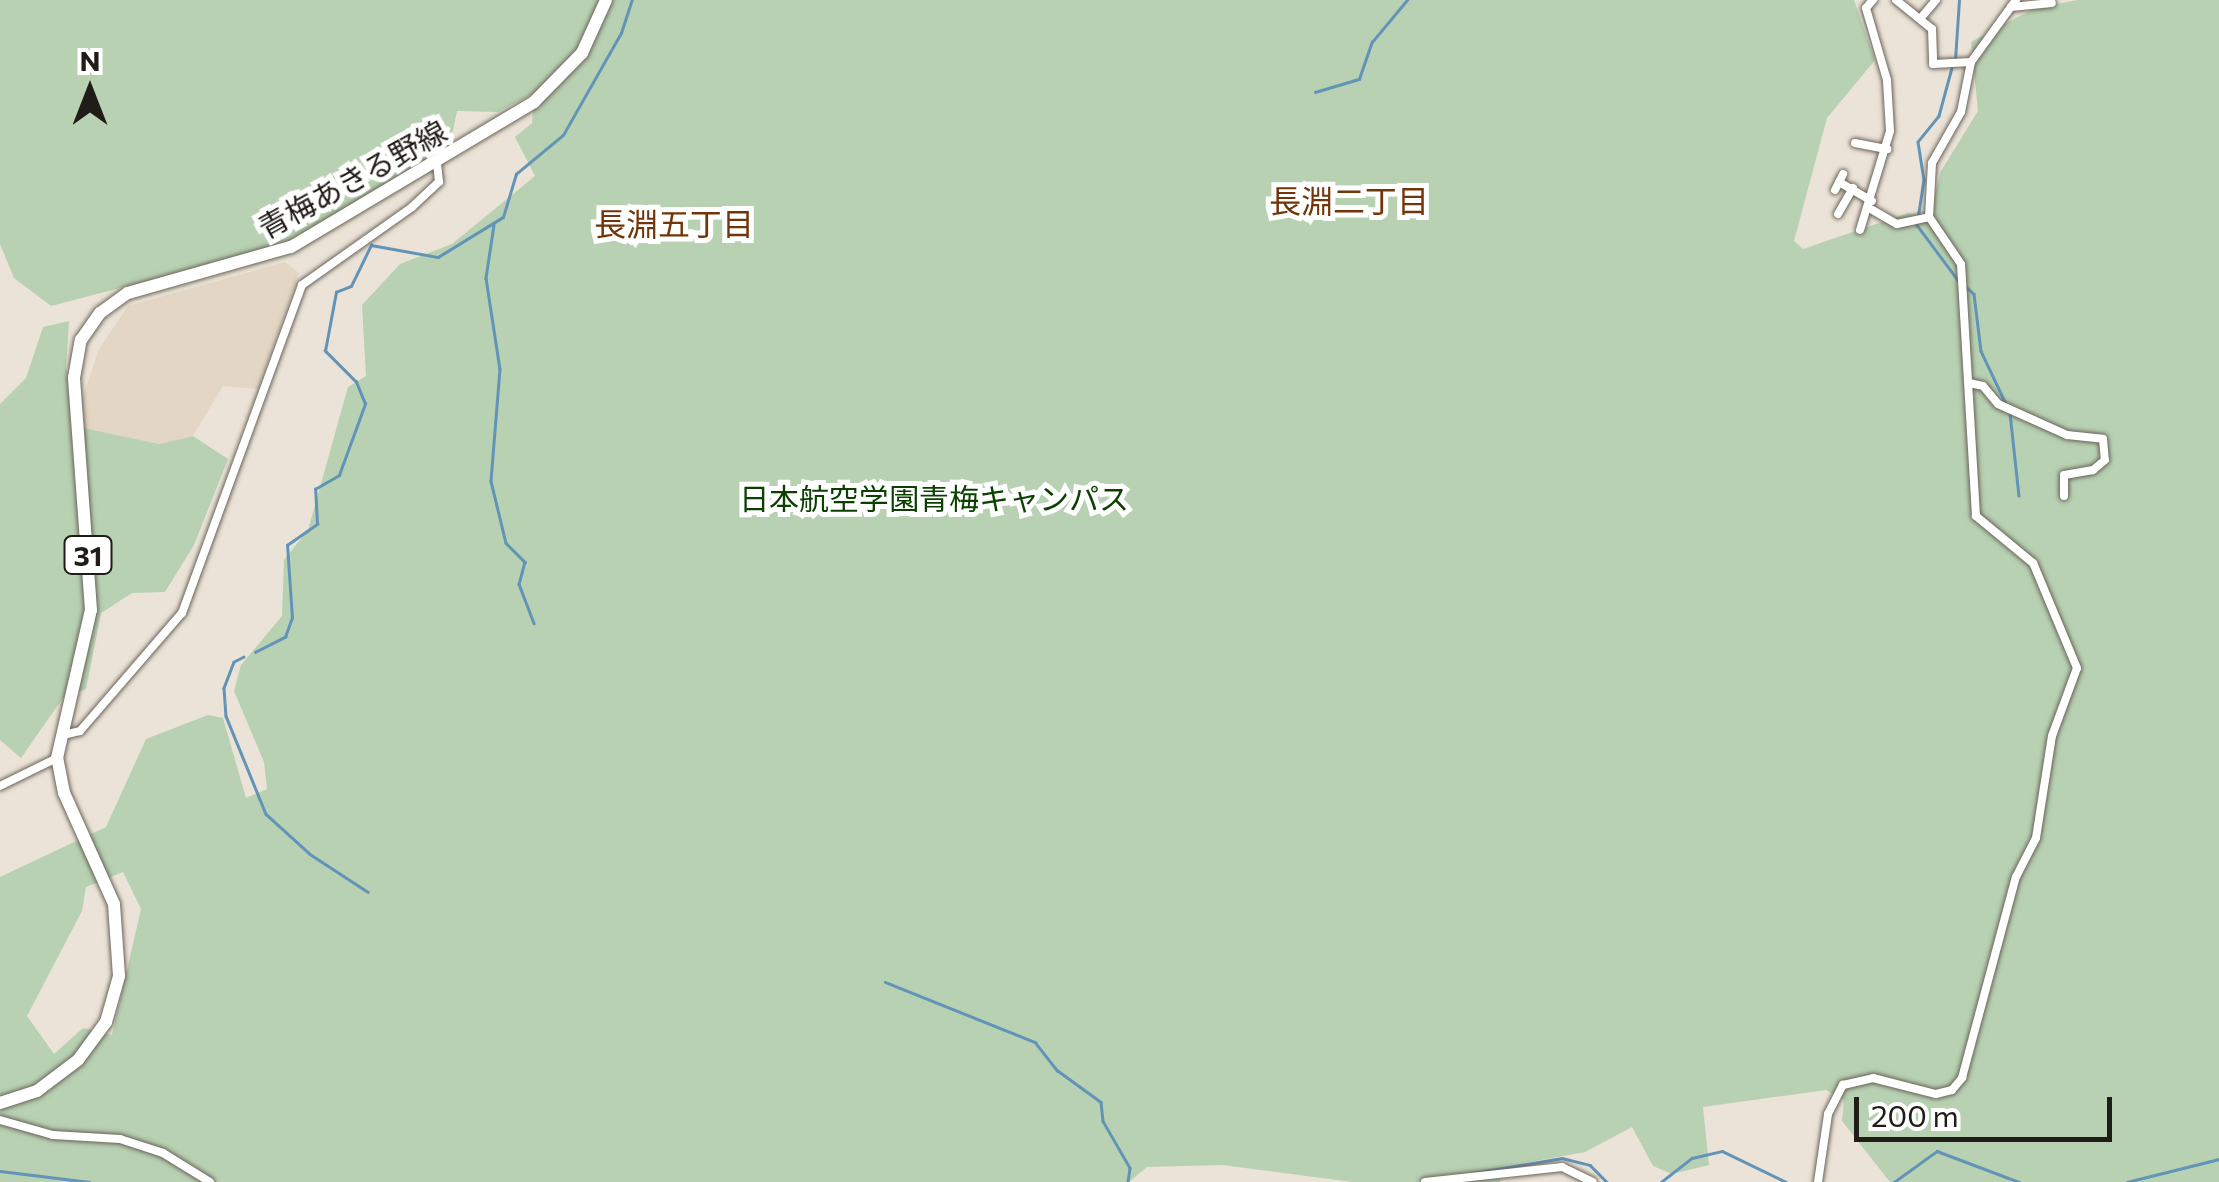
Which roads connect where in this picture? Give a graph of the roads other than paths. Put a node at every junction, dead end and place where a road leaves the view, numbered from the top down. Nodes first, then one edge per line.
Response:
1 (606, 0) edge
2 (1873, 0) edge
3 (1896, 0) edge
4 (1936, 0) edge
5 (2052, 3) dead end
6 (2014, 4) edge
7 (1920, 19) junction
8 (1971, 62) junction
9 (1855, 143) dead end
10 (1886, 149) junction
11 (437, 162) junction
12 (1839, 182) dead end
13 (1853, 188) junction
14 (1870, 205) junction
15 (1838, 214) dead end
16 (1930, 217) junction
17 (1860, 230) dead end
18 (1969, 383) junction
19 (2064, 496) dead end
20 (58, 735) junction
21 (57, 758) junction
22 (0, 786) edge
23 (0, 1104) edge
24 (0, 1120) edge
25 (210, 1182) edge
26 (1425, 1182) edge
27 (1593, 1182) edge
28 (1818, 1182) edge

1 - 11 main road, 青梅あきる野線 / 31
2 - 10 street
3 - 7 street
4 - 7 street
5 - 6 street
6 - 8 street
7 - 8 street
8 - 16 street
9 - 10 street
10 - 14 street
11 - 20 street
11 - 20 main road, 青梅あきる野線 / 31
12 - 13 street
13 - 14 street
13 - 15 street
14 - 16 street
14 - 17 street
16 - 18 street
18 - 19 street
18 - 28 street
20 - 21 main road, 青梅あきる野線 / 31
21 - 22 street
21 - 23 main road, 青梅あきる野線 / 31
24 - 25 street
26 - 27 street

